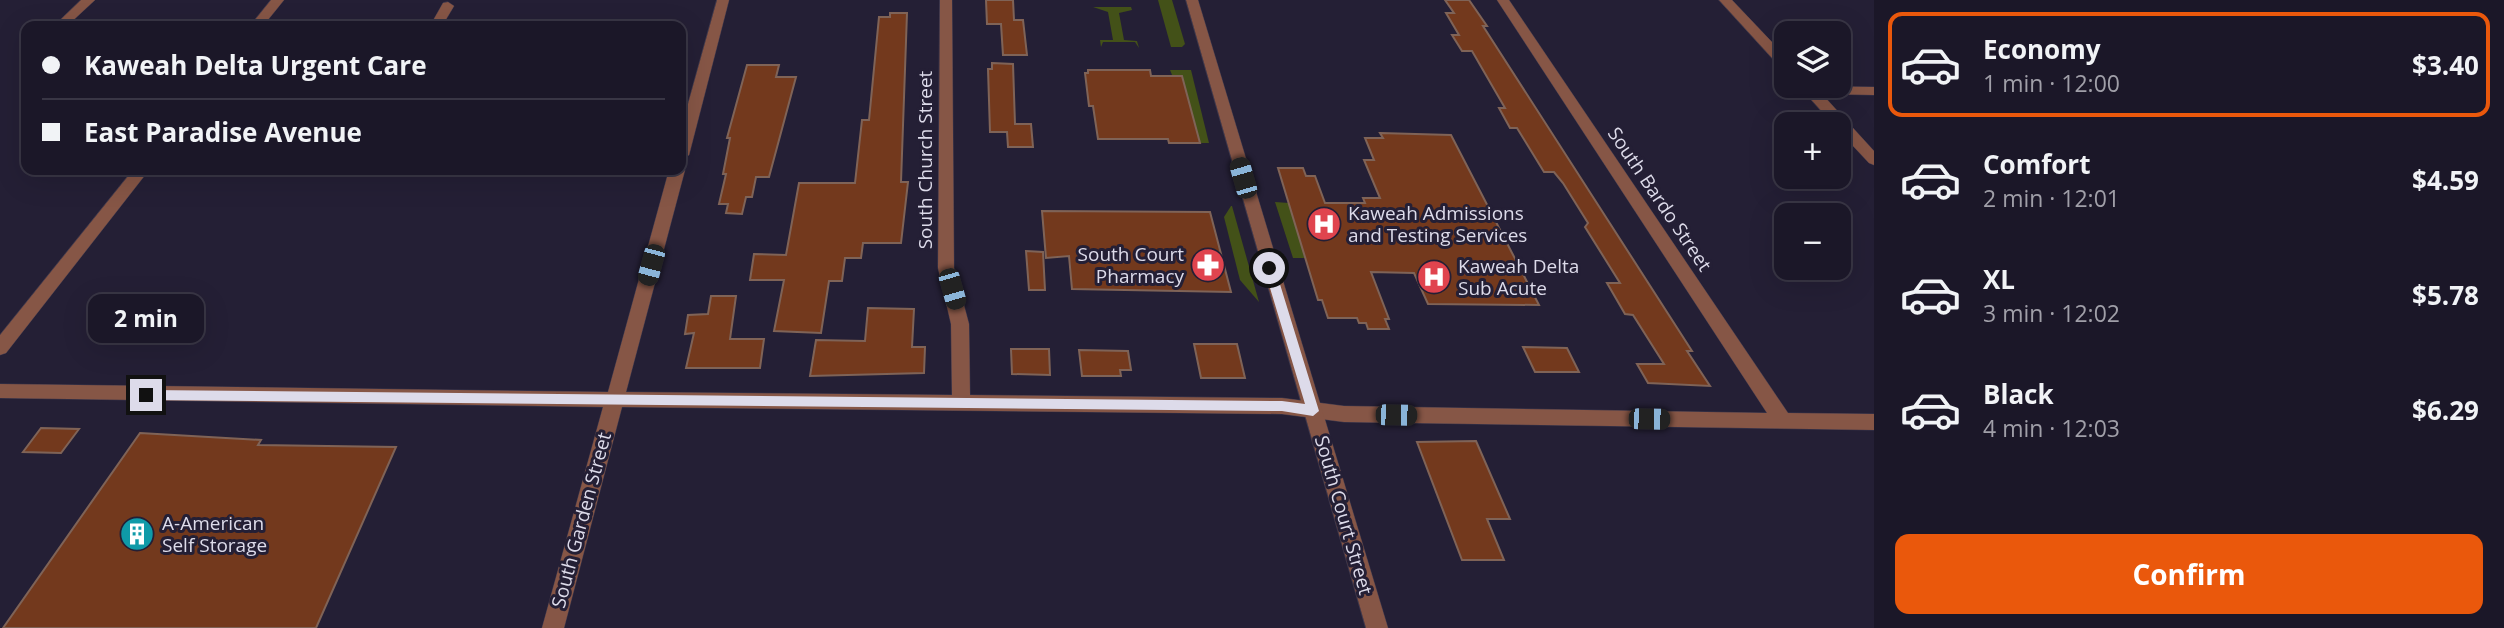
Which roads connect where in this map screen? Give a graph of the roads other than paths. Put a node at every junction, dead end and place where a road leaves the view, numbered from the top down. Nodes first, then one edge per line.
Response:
1 (89, 0) edge
2 (278, 0) edge
3 (723, 0) edge
4 (946, 0) edge
5 (1192, 0) edge
6 (1503, 0) edge
7 (1725, 0) edge
8 (448, 6) dead end
9 (66, 21) edge
10 (260, 21) edge
11 (439, 21) edge
12 (1774, 52) edge
13 (1851, 90) edge
14 (1874, 91) edge
15 (1817, 98) edge
16 (688, 100) edge
17 (1874, 160) edge
18 (137, 175) edge
19 (676, 175) edge
20 (0, 348) edge
21 (0, 391) edge
22 (614, 400) junction
23 (961, 401) junction
24 (1313, 411) junction
25 (1783, 421) junction
26 (1874, 422) edge
27 (552, 628) edge
28 (1377, 628) edge

1 - 9 street
2 - 10 street
3 - 16 street
4 - 23 street, South Church Street
5 - 24 street, South Court Street
6 - 25 street, South Bardo Street
7 - 12 street
8 - 11 street
13 - 14 street
15 - 17 street
18 - 20 street
19 - 22 street, South Garden Street
21 - 22 street
22 - 23 street
22 - 27 street, South Garden Street
23 - 24 street
24 - 25 street
24 - 28 street, South Court Street
25 - 26 street

